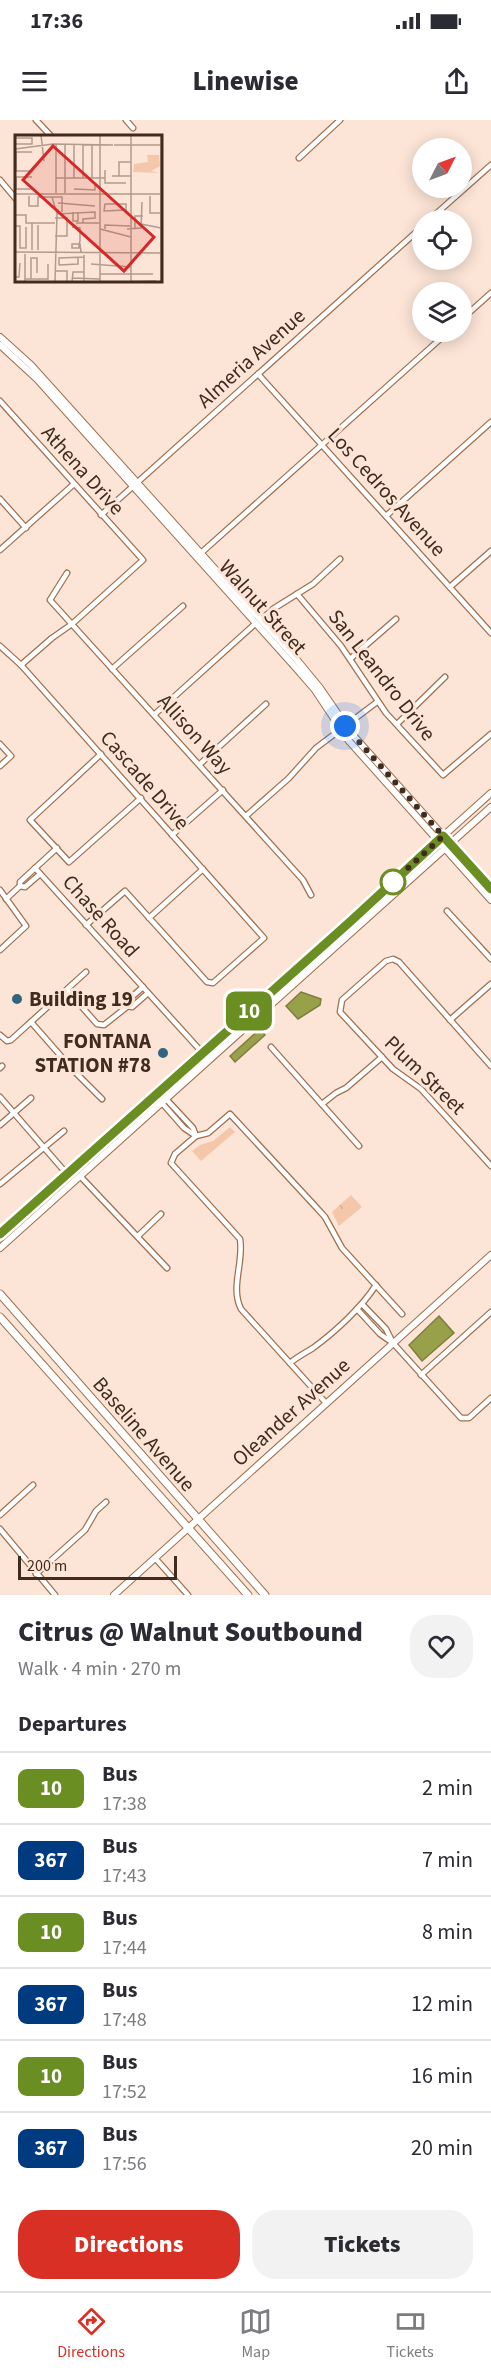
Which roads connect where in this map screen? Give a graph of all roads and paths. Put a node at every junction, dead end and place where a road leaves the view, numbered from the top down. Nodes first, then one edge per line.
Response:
1 (36, 120) edge
2 (126, 120) edge
3 (340, 120) edge
4 (133, 128) dead end
5 (50, 135) edge
6 (299, 158) dead end
7 (491, 165) edge
8 (0, 180) edge
9 (15, 198) edge
10 (440, 210) edge
11 (412, 236) edge
12 (491, 293) edge
13 (472, 310) edge
14 (0, 337) edge
15 (437, 342) edge
16 (0, 345) edge
17 (258, 374) junction
18 (0, 401) edge
19 (491, 422) edge
20 (322, 445) junction
21 (74, 484) junction
22 (135, 484) junction
23 (0, 499) edge
24 (101, 515) junction
25 (386, 516) junction
26 (26, 528) junction
27 (0, 550) edge
28 (491, 551) edge
29 (201, 553) junction
30 (340, 559) dead end
31 (67, 573) dead end
32 (450, 588) junction
33 (297, 594) junction
34 (183, 606) dead end
35 (396, 619) dead end
36 (259, 622) junction
37 (72, 624) junction
38 (491, 633) edge
39 (0, 646) edge
40 (350, 659) junction
41 (21, 665) junction
42 (112, 669) junction
43 (445, 677) dead end
44 (377, 702) junction
45 (266, 704) dead end
46 (155, 714) junction
47 (397, 724) junction
48 (342, 727) junction
49 (491, 734) edge
50 (0, 744) edge
51 (101, 754) junction
52 (200, 764) junction
53 (0, 766) edge
54 (223, 790) junction
55 (491, 793) edge
56 (141, 798) junction
57 (491, 807) edge
58 (246, 816) junction
59 (172, 835) junction
60 (440, 838) junction
61 (448, 846) junction
62 (57, 848) junction
63 (35, 868) junction
64 (202, 869) junction
65 (40, 873) junction
66 (20, 886) junction
67 (491, 889) edge
68 (0, 890) edge
69 (311, 895) dead end
70 (6, 899) junction
71 (491, 900) edge
72 (447, 911) dead end
73 (149, 918) junction
74 (86, 925) junction
75 (0, 950) edge
76 (491, 959) edge
77 (86, 972) dead end
78 (491, 984) edge
79 (143, 987) junction
80 (67, 990) junction
81 (148, 993) junction
82 (127, 1007) junction
83 (450, 1020) junction
84 (30, 1022) junction
85 (0, 1035) edge
86 (271, 1047) dead end
87 (202, 1052) junction
88 (382, 1057) junction
89 (209, 1060) junction
90 (491, 1066) edge
91 (0, 1097) edge
92 (31, 1098) dead end
93 (102, 1099) dead end
94 (164, 1101) junction
95 (322, 1104) junction
96 (14, 1113) junction
97 (0, 1125) edge
98 (64, 1131) dead end
99 (196, 1136) junction
100 (359, 1146) dead end
101 (44, 1148) junction
102 (491, 1166) edge
103 (67, 1174) junction
104 (80, 1176) junction
105 (0, 1184) edge
106 (161, 1214) dead end
107 (0, 1234) edge
108 (138, 1236) junction
109 (0, 1248) edge
110 (491, 1255) edge
111 (167, 1268) dead end
112 (376, 1285) junction
113 (0, 1294) edge
114 (362, 1304) junction
115 (357, 1309) junction
116 (491, 1312) edge
117 (402, 1314) dead end
118 (0, 1317) edge
119 (379, 1322) junction
120 (373, 1327) junction
121 (393, 1344) junction
122 (290, 1363) junction
123 (421, 1375) junction
124 (491, 1398) edge
125 (326, 1403) junction
126 (33, 1485) dead end
127 (106, 1502) dead end
128 (0, 1515) edge
129 (197, 1520) junction
130 (0, 1529) edge
131 (188, 1529) junction
132 (155, 1558) junction
133 (36, 1574) junction
134 (55, 1595) edge
135 (114, 1595) edge
136 (188, 1595) edge
137 (248, 1595) edge
138 (265, 1595) edge

1 - 5 street
2 - 4 street
3 - 6 street
7 - 10 street
8 - 9 street
11 - 17 street, Almeria Avenue
12 - 13 street
14 - 22 street, Walnut Street
15 - 20 street
16 - 22 street, Walnut Street
17 - 20 street, Los Cedros Avenue
17 - 22 street, Almeria Avenue
18 - 21 street, Athena Drive
19 - 25 street
20 - 25 street, Los Cedros Avenue
20 - 29 street
21 - 24 street, Athena Drive
21 - 26 street
22 - 24 street, Almeria Avenue
22 - 29 street, Walnut Street
22 - 36 street, Walnut Street
23 - 26 street
24 - 37 street, Athena Drive
25 - 32 street, Los Cedros Avenue
26 - 27 street
28 - 32 street
29 - 36 street, Walnut Street
30 - 33 street
31 - 37 street, Allison Way
32 - 38 street, Los Cedros Avenue
33 - 36 street
33 - 40 street, San Leandro Drive
34 - 42 street
35 - 40 street
36 - 46 street
36 - 48 street, Walnut Street
37 - 41 street
37 - 42 street, Allison Way
39 - 41 street, Cascade Drive
40 - 44 street, San Leandro Drive
41 - 51 street, Cascade Drive
42 - 46 street, Allison Way
43 - 47 street
44 - 47 street, San Leandro Drive
44 - 48 street
45 - 52 street
46 - 52 street, Allison Way
47 - 49 street, San Leandro Drive
48 - 58 street
48 - 60 street, Walnut Street
50 - 53 street
51 - 56 street, Cascade Drive
51 - 62 street
52 - 54 street, Allison Way
54 - 58 street, Allison Way
54 - 59 street
55 - 60 street
56 - 59 street, Cascade Drive
56 - 62 street
57 - 61 street
58 - 69 street, Allison Way
59 - 64 street, Cascade Drive
60 - 61 street, Walnut Street
60 - 87 street
61 - 67 street, Walnut Street
61 - 71 street, Walnut Street
61 - 89 street
62 - 63 street
63 - 65 street, Chase Road
63 - 66 street
64 - 73 street
64 - 73 street, Cascade Drive
65 - 66 street
65 - 74 street, Chase Road
66 - 70 street
68 - 70 street
70 - 75 street
72 - 76 street
73 - 74 street
74 - 79 street, Chase Road
77 - 80 street
78 - 83 street
79 - 81 street, Chase Road
79 - 82 street, Chase Road
80 - 82 street, Chase Road
80 - 84 street
81 - 82 street, Chase Road
81 - 87 street, Chase Road
83 - 88 street, Plum Street
83 - 90 street
84 - 85 street
84 - 93 street
86 - 95 street
87 - 89 street, Chase Road
87 - 103 street
88 - 95 street
88 - 102 street, Plum Street
89 - 94 street
91 - 96 street
92 - 96 street
94 - 99 street
94 - 104 street
95 - 100 street
96 - 97 street
96 - 101 street
98 - 101 street
99 - 112 street
99 - 122 street
101 - 103 street
101 - 105 street
103 - 107 street
104 - 108 street
104 - 109 street
106 - 108 street
108 - 111 street
110 - 121 street, Oleander Avenue
112 - 114 street
112 - 117 street
113 - 129 main road, Baseline Avenue
114 - 115 street
114 - 119 street
115 - 120 street
115 - 122 street
116 - 123 street
118 - 131 main road, Baseline Avenue
119 - 120 street
119 - 121 street
120 - 121 street
121 - 123 street
121 - 125 street, Oleander Avenue
122 - 125 street
123 - 124 street
125 - 129 street, Oleander Avenue
126 - 128 street
127 - 133 street
129 - 131 street, Oleander Avenue
129 - 138 main road, Baseline Avenue
130 - 133 street
131 - 132 street, Oleander Avenue
131 - 137 main road, Baseline Avenue
132 - 135 street, Oleander Avenue
132 - 136 street
133 - 134 street

